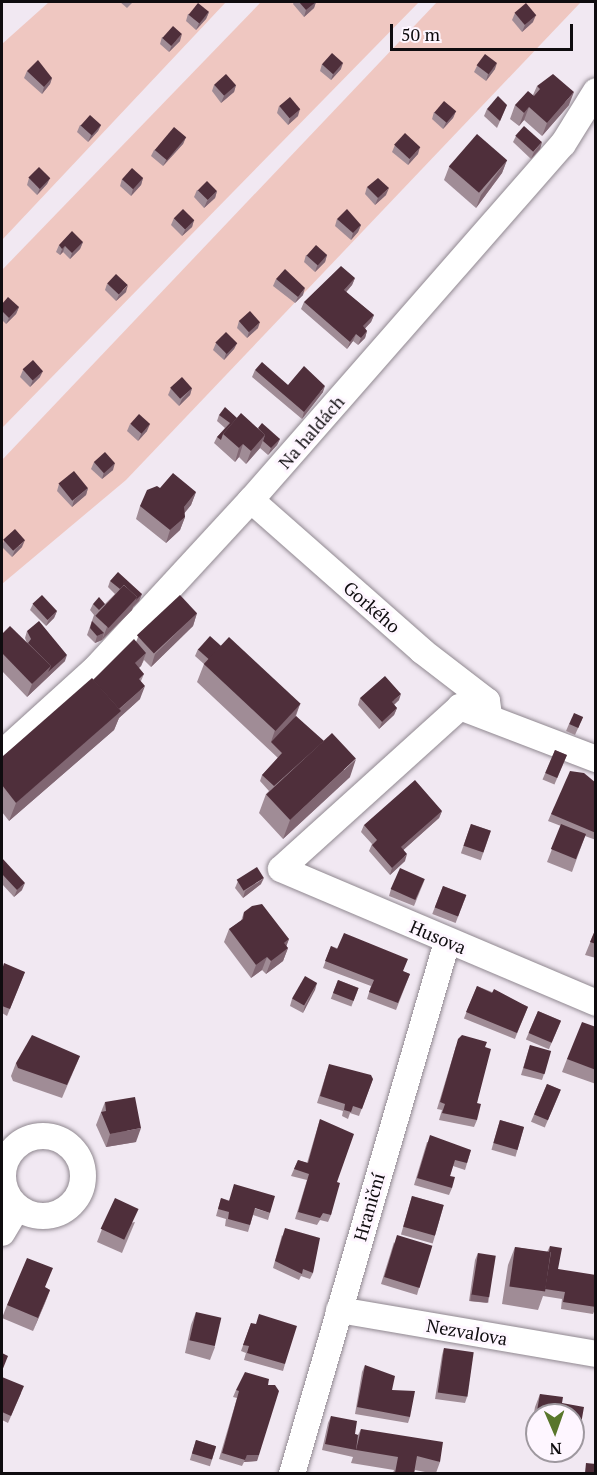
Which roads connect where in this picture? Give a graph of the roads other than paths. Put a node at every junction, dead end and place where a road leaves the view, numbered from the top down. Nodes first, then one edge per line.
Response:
1 (596, 91) edge
2 (251, 500) junction
3 (489, 715) junction
4 (2, 753) edge
5 (596, 759) edge
6 (447, 942) junction
7 (596, 1003) edge
8 (17, 1208) dead end
9 (2, 1233) edge
10 (339, 1310) junction
11 (596, 1354) edge
12 (292, 1473) edge

1 - 2 street, Na haldách
2 - 3 street, Gorkého
2 - 4 street, Na haldách
3 - 5 street
3 - 6 street, Husova
6 - 7 street, Husova
6 - 10 street, Hraniční
8 - 9 street
10 - 11 street, Nezvalova
10 - 12 street, Hraniční

